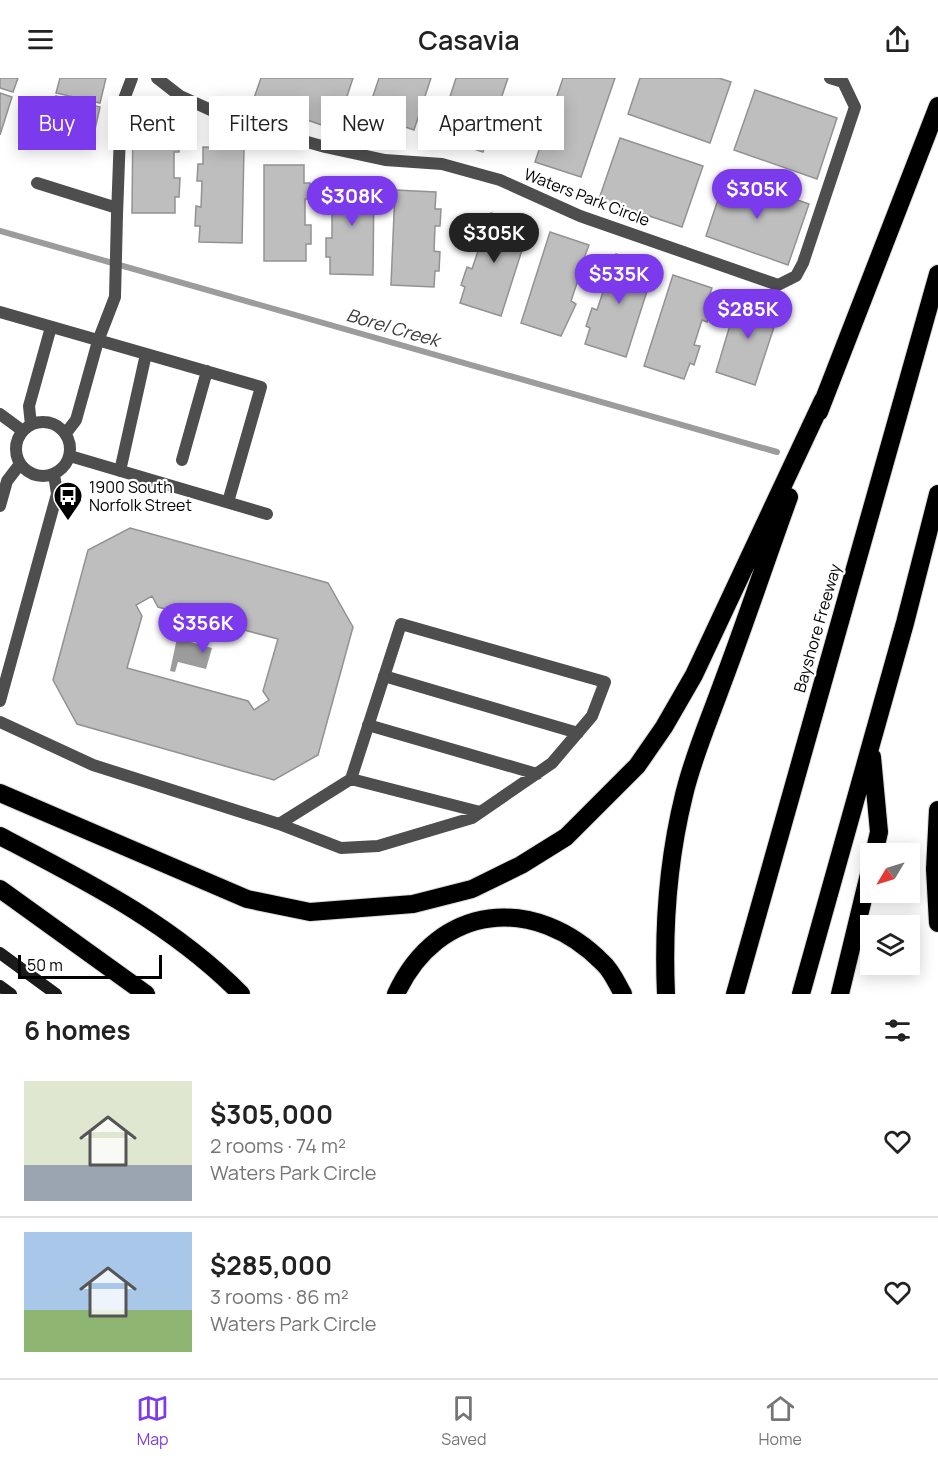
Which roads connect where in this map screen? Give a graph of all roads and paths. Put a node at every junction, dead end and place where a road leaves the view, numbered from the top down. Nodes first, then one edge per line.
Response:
1 (132, 78) edge
2 (157, 78) edge
3 (830, 78) edge
4 (938, 106) edge
5 (37, 183) dead end
6 (117, 212) junction
7 (938, 274) edge
8 (0, 312) edge
9 (51, 327) junction
10 (98, 340) junction
11 (146, 354) junction
12 (207, 371) junction
13 (823, 400) junction
14 (0, 414) edge
15 (27, 428) junction
16 (66, 434) junction
17 (70, 456) junction
18 (182, 460) dead end
19 (20, 464) junction
20 (120, 471) junction
21 (54, 474) junction
22 (938, 494) edge
23 (228, 502) junction
24 (0, 506) edge
25 (267, 514) dead end
26 (384, 676) junction
27 (0, 700) edge
28 (0, 722) edge
29 (368, 724) junction
30 (578, 733) junction
31 (871, 746) junction
32 (537, 774) junction
33 (351, 778) junction
34 (0, 793) edge
35 (938, 810) edge
36 (480, 812) junction
37 (279, 824) junction
38 (0, 836) edge
39 (876, 843) edge
40 (0, 889) edge
41 (862, 903) edge
42 (938, 920) edge
43 (0, 953) edge
44 (0, 986) edge
45 (842, 993) edge
46 (11, 994) edge
47 (56, 994) edge
48 (146, 994) edge
49 (241, 994) edge
50 (396, 994) edge
51 (623, 994) edge
52 (666, 994) edge
53 (735, 994) edge
54 (801, 994) edge

1 - 6 street
2 - 3 street, Waters Park Circle
4 - 13 highway
5 - 6 street
6 - 10 street
7 - 53 highway, Bayshore Freeway
8 - 9 street
9 - 10 street
9 - 15 street
10 - 11 street
10 - 16 street
11 - 12 street
11 - 20 street
12 - 18 street
12 - 23 street
13 - 34 highway
13 - 52 highway
14 - 15 street
15 - 16 street
15 - 19 street
16 - 17 street
17 - 20 street
17 - 21 street
19 - 21 street
19 - 24 street
20 - 23 street
21 - 27 street
22 - 31 highway
23 - 25 street
26 - 29 street
26 - 30 street
26 - 30 street
28 - 37 street
29 - 32 street
29 - 33 street
30 - 32 street
31 - 39 highway
31 - 54 highway
32 - 36 street
33 - 36 street
33 - 37 street
35 - 42 highway
36 - 37 street
38 - 49 highway
40 - 48 highway
41 - 45 highway
43 - 47 main road
44 - 46 main road
50 - 51 highway

